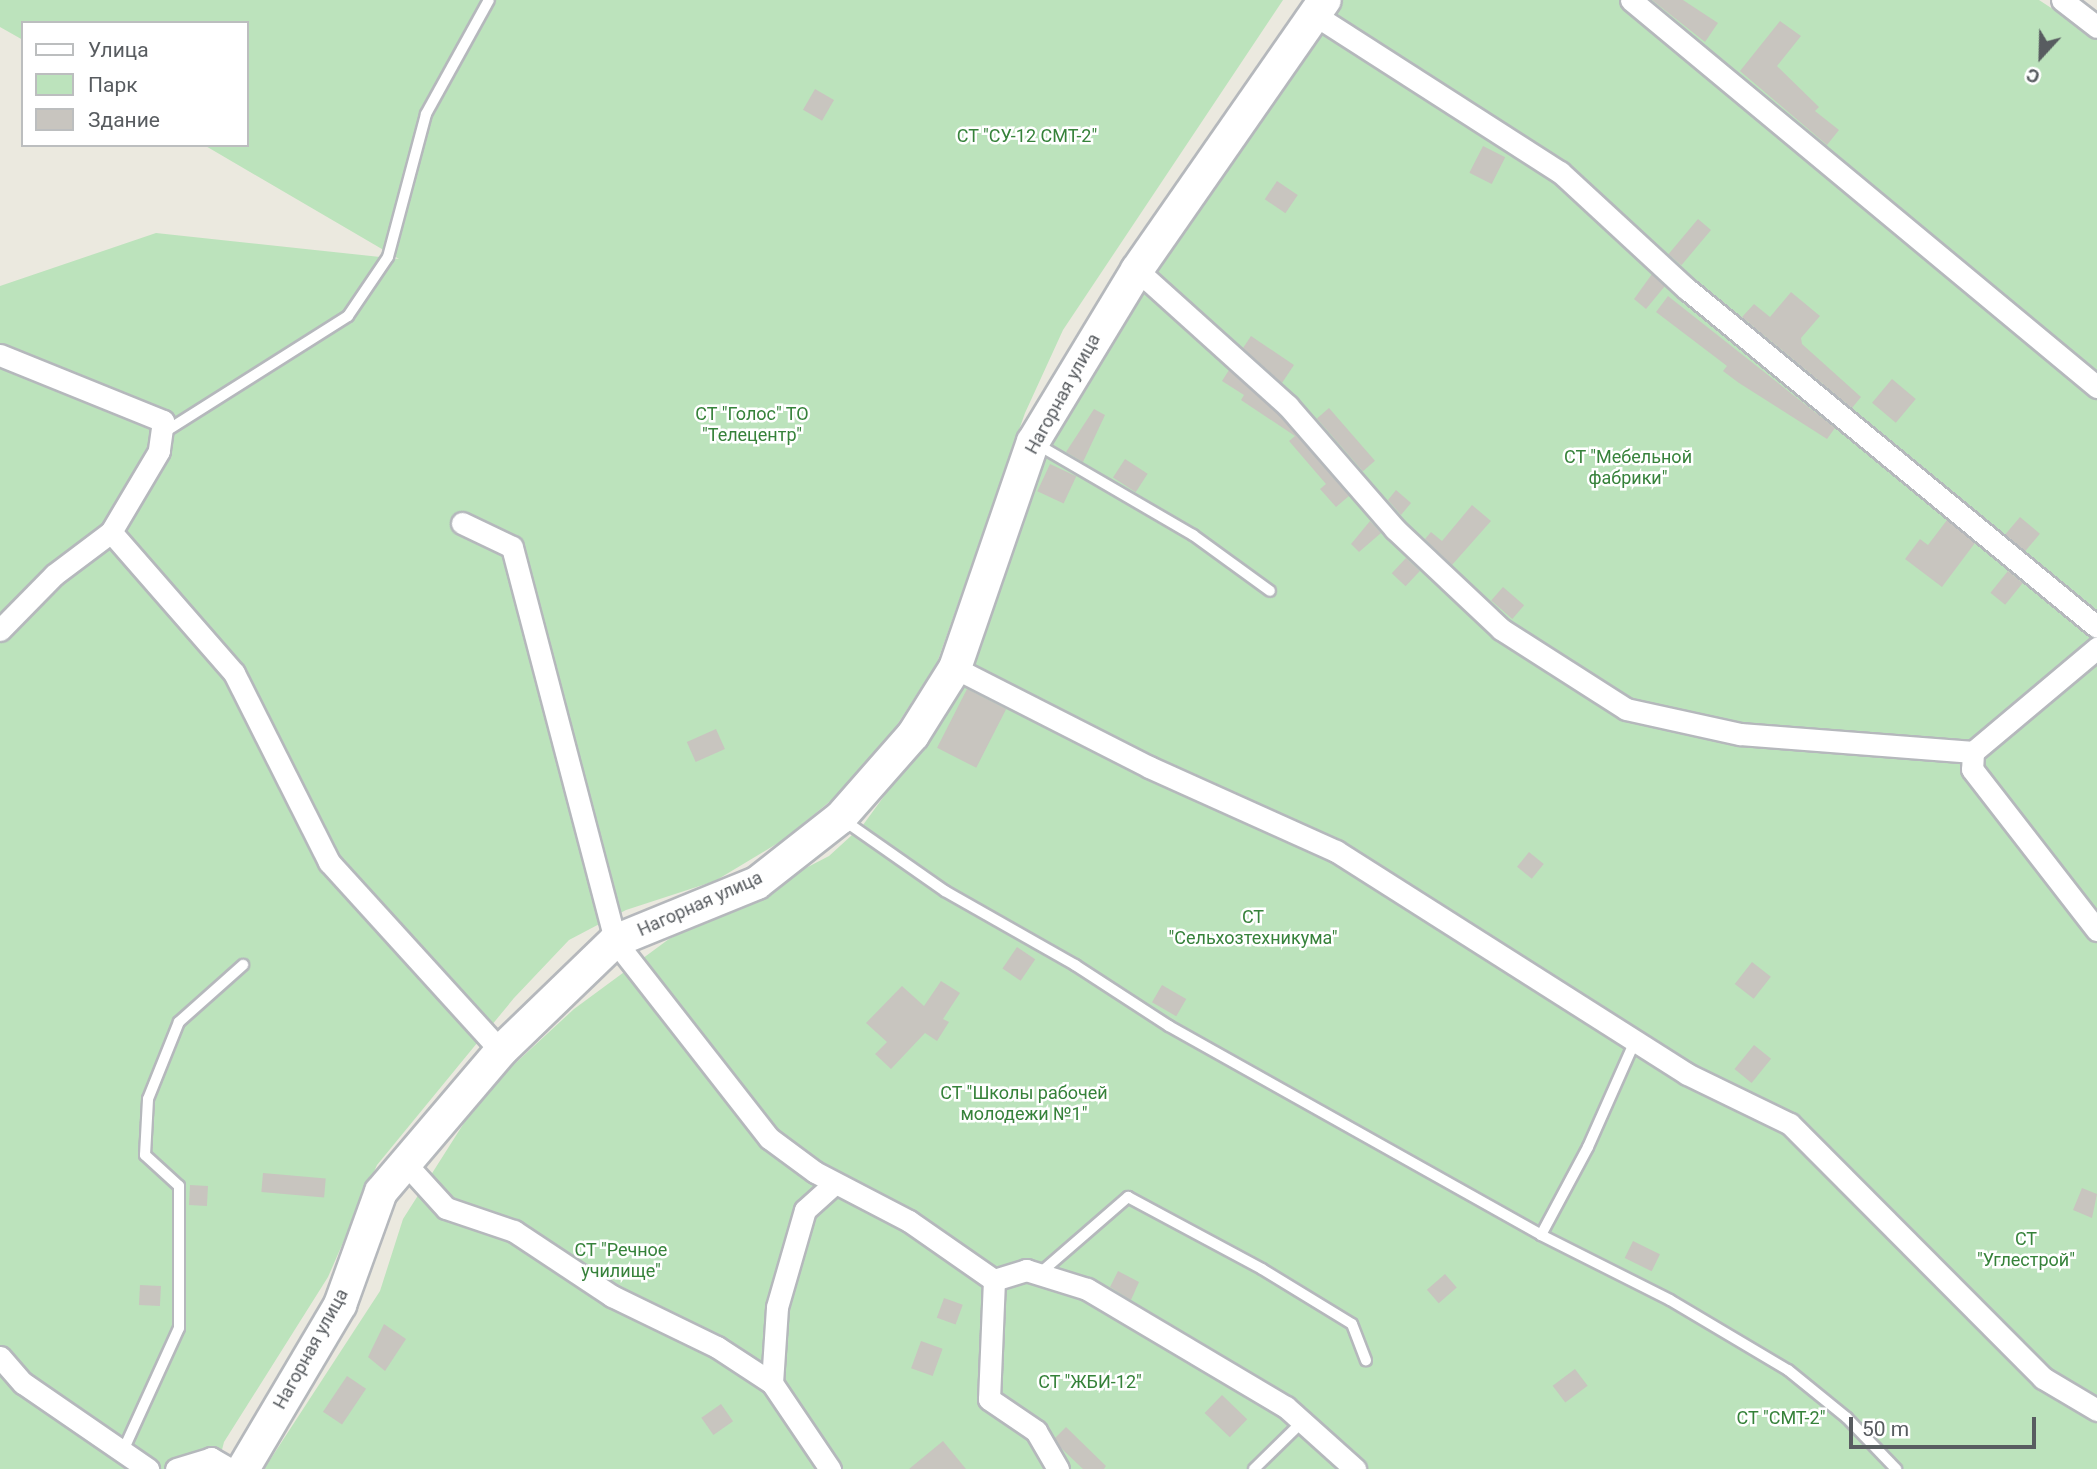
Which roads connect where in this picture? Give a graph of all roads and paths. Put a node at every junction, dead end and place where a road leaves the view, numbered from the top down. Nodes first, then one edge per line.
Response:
1 (489, 0) edge
2 (1631, 0) edge
3 (2062, 0) edge
4 (1320, 8) edge
5 (2097, 27) edge
6 (1137, 270) junction
7 (0, 355) edge
8 (2097, 387) edge
9 (161, 434) junction
10 (1033, 442) junction
11 (463, 523) dead end
12 (111, 532) junction
13 (1270, 591) dead end
14 (2097, 627) edge
15 (0, 630) edge
16 (2097, 648) edge
17 (955, 668) junction
18 (1973, 751) junction
19 (840, 818) junction
20 (2097, 930) edge
21 (615, 941) junction
22 (243, 965) dead end
23 (1635, 1041) junction
24 (501, 1051) junction
25 (405, 1163) junction
26 (835, 1182) junction
27 (1541, 1235) junction
28 (1040, 1274) junction
29 (994, 1280) junction
30 (0, 1357) edge
31 (1366, 1360) dead end
32 (772, 1384) junction
33 (2097, 1410) edge
34 (1302, 1422) junction
35 (122, 1453) junction
36 (148, 1469) edge
37 (176, 1469) edge
38 (230, 1469) edge
39 (243, 1469) edge
40 (830, 1469) edge
41 (1058, 1469) edge
42 (1254, 1469) edge
43 (1355, 1469) edge
44 (1896, 1469) edge

1 - 9 lane
2 - 8 street
3 - 5 street
4 - 6 street, Нагорная улица
4 - 14 street
6 - 10 street, Нагорная улица
6 - 18 street
7 - 9 street
9 - 12 street
10 - 13 lane
10 - 17 street, Нагорная улица
11 - 21 street
12 - 15 street
12 - 24 street
16 - 18 street
17 - 19 street, Нагорная улица
17 - 23 street
18 - 20 street
19 - 21 street, Нагорная улица
19 - 27 lane
21 - 24 street, Нагорная улица
21 - 26 street
22 - 35 lane
23 - 27 lane
23 - 33 street
24 - 25 street, Нагорная улица
25 - 32 street
25 - 39 street, Нагорная улица
26 - 29 street
26 - 32 street
27 - 44 lane
28 - 29 street
28 - 31 lane
28 - 34 street
29 - 41 street
30 - 35 street
32 - 40 street
34 - 42 lane
34 - 43 street
35 - 36 street
37 - 38 street

